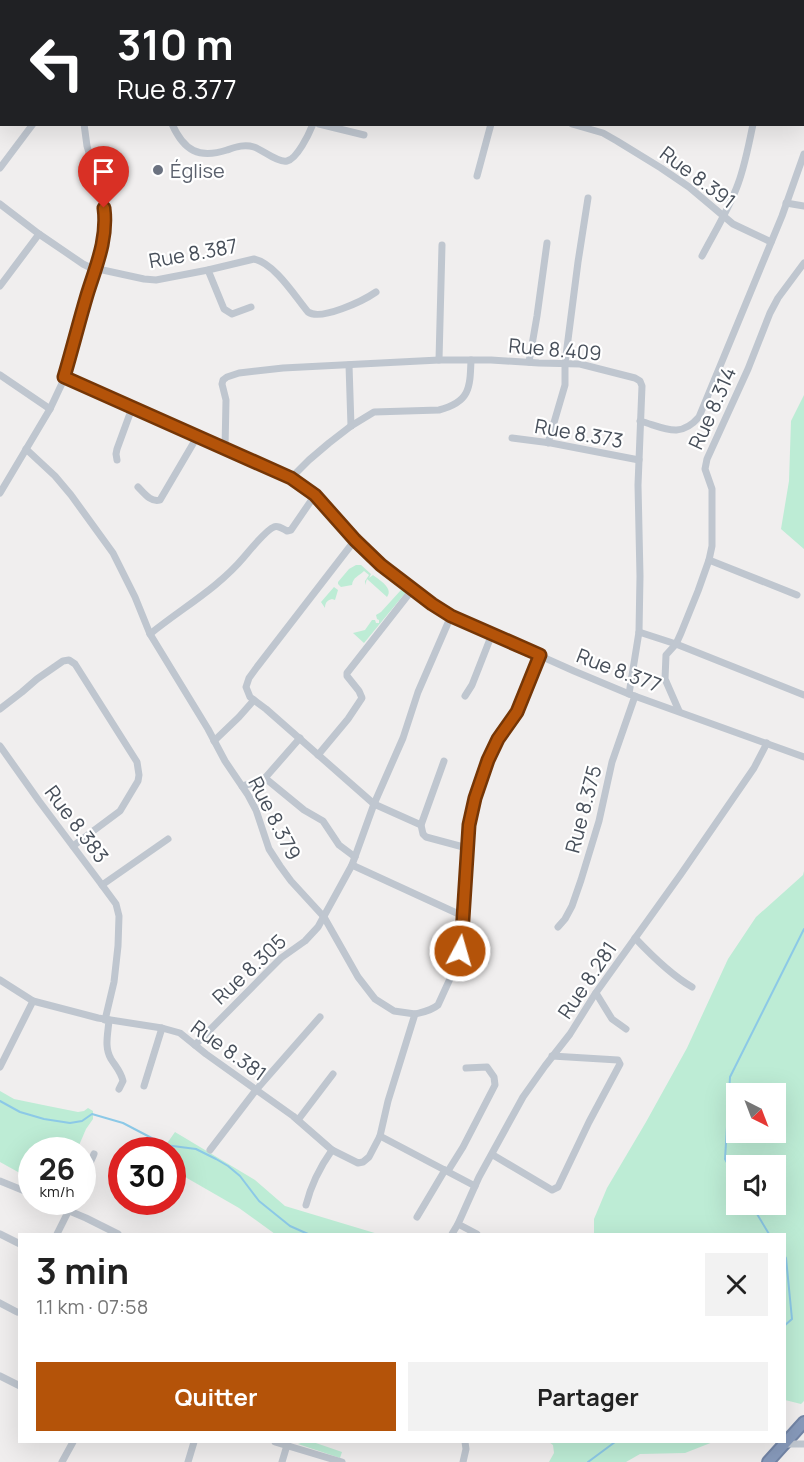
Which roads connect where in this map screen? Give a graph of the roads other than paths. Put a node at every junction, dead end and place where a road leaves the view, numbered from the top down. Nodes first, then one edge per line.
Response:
1 (32, 126) edge
2 (84, 126) edge
3 (173, 126) edge
4 (312, 126) edge
5 (490, 126) edge
6 (579, 126) edge
7 (753, 126) edge
8 (345, 127) edge
9 (363, 135) dead end
10 (804, 154) edge
11 (0, 168) edge
12 (477, 176) dead end
13 (588, 198) dead end
14 (786, 203) junction
15 (0, 204) edge
16 (804, 206) edge
17 (723, 216) junction
18 (39, 234) junction
19 (771, 242) junction
20 (547, 243) dead end
21 (442, 245) dead end
22 (702, 256) dead end
23 (804, 263) edge
24 (96, 268) junction
25 (208, 270) junction
26 (0, 286) edge
27 (376, 292) dead end
28 (251, 307) dead end
29 (439, 360) junction
30 (471, 360) junction
31 (529, 363) junction
32 (565, 363) junction
33 (349, 365) junction
34 (0, 375) edge
35 (64, 377) junction
36 (132, 408) junction
37 (50, 409) junction
38 (640, 422) junction
39 (351, 426) junction
40 (197, 437) junction
41 (512, 438) dead end
42 (548, 443) junction
43 (26, 449) junction
44 (225, 449) junction
45 (117, 460) dead end
46 (639, 460) junction
47 (291, 478) junction
48 (138, 487) dead end
49 (0, 493) edge
50 (315, 495) junction
51 (355, 540) junction
52 (709, 560) junction
53 (412, 590) junction
54 (797, 595) dead end
55 (451, 616) junction
56 (639, 632) junction
57 (150, 634) junction
58 (492, 634) junction
59 (676, 644) junction
60 (540, 655) junction
61 (632, 695) junction
62 (804, 695) edge
63 (465, 696) dead end
64 (254, 700) junction
65 (0, 709) edge
66 (679, 711) junction
67 (300, 738) junction
68 (214, 741) junction
69 (767, 743) junction
70 (0, 746) edge
71 (318, 755) junction
72 (804, 756) edge
73 (444, 761) dead end
74 (265, 778) junction
75 (243, 786) junction
76 (374, 804) junction
77 (422, 825) junction
78 (168, 839) dead end
79 (73, 846) junction
80 (467, 848) junction
81 (355, 856) junction
82 (352, 865) junction
83 (102, 885) junction
84 (463, 916) junction
85 (324, 917) junction
86 (558, 927) dead end
87 (635, 938) junction
88 (0, 980) edge
89 (692, 987) dead end
90 (596, 993) junction
91 (33, 1001) junction
92 (415, 1014) junction
93 (320, 1017) dead end
94 (107, 1020) junction
95 (162, 1028) junction
96 (626, 1029) dead end
97 (195, 1045) junction
98 (552, 1056) junction
99 (0, 1068) edge
100 (466, 1068) dead end
101 (333, 1074) dead end
102 (144, 1086) dead end
103 (119, 1089) dead end
104 (256, 1090) junction
105 (298, 1120) junction
106 (380, 1137) junction
107 (210, 1150) dead end
108 (332, 1150) junction
109 (493, 1155) junction
110 (446, 1171) junction
111 (0, 1181) edge
112 (475, 1186) junction
113 (18, 1188) edge
114 (306, 1205) dead end
115 (67, 1215) edge
116 (79, 1215) edge
117 (417, 1217) dead end
118 (458, 1224) junction
119 (58, 1233) edge
120 (116, 1233) edge
121 (453, 1233) edge
122 (475, 1233) edge
123 (0, 1234) edge
124 (18, 1243) edge
125 (0, 1303) edge
126 (18, 1310) edge
127 (0, 1376) edge
128 (18, 1385) edge
129 (804, 1422) edge
130 (786, 1442) edge
131 (72, 1443) edge
132 (194, 1443) edge
133 (287, 1443) edge
134 (465, 1443) edge
135 (784, 1444) joint
136 (804, 1444) edge
137 (62, 1462) edge
138 (188, 1462) edge
139 (282, 1462) edge
140 (342, 1462) edge
141 (463, 1462) edge
142 (768, 1462) edge

1 - 11 street
2 - 24 street
3 - 4 street
5 - 12 street
6 - 17 street, Rue 8.391
7 - 17 street
8 - 9 street
10 - 14 street
13 - 32 street
14 - 16 street
14 - 19 street
15 - 18 street, Rue 8.387
17 - 19 street, Rue 8.391
17 - 22 street
18 - 24 street, Rue 8.387
18 - 26 street
19 - 38 street
20 - 31 street
21 - 29 street
23 - 52 street, Rue 8.314
24 - 25 street, Rue 8.387
24 - 35 street
25 - 27 street, Rue 8.387
25 - 28 street
29 - 30 street, Rue 8.409
29 - 33 street, Rue 8.409
30 - 31 street, Rue 8.409
30 - 39 street
31 - 32 street, Rue 8.409
32 - 38 street, Rue 8.409
32 - 42 street
33 - 39 street
33 - 44 street, Rue 8.409
34 - 37 street
35 - 36 street, Rue 8.377
35 - 37 street
36 - 40 street, Rue 8.377
36 - 45 street
37 - 43 street
38 - 46 street, Rue 8.409
39 - 47 street
40 - 44 street, Rue 8.377
40 - 48 street
41 - 42 street, Rue 8.373
42 - 46 street, Rue 8.373
43 - 49 street
43 - 57 street, Rue 8.379
44 - 47 street, Rue 8.377
46 - 56 street, Rue 8.409
47 - 50 street, Rue 8.377
50 - 51 street, Rue 8.377
50 - 57 street
51 - 53 street, Rue 8.377
51 - 64 street
52 - 54 street
52 - 59 street, Rue 8.314
53 - 55 street, Rue 8.377
53 - 71 street
55 - 58 street, Rue 8.377
55 - 76 street, Rue 8.305
56 - 59 street
56 - 61 street, Rue 8.409
57 - 68 street, Rue 8.379
58 - 60 street, Rue 8.377
58 - 63 street
59 - 62 street
59 - 66 street, Rue 8.314
60 - 61 street, Rue 8.377
60 - 80 street
61 - 66 street, Rue 8.377
61 - 86 street, Rue 8.375
64 - 67 street
64 - 68 street
65 - 79 street
66 - 69 street, Rue 8.377
67 - 71 street
67 - 74 street
68 - 75 street, Rue 8.379
69 - 72 street, Rue 8.377
69 - 87 street, Rue 8.281
70 - 79 street, Rue 8.383
71 - 76 street
73 - 77 street
74 - 75 street
74 - 81 street
75 - 85 street, Rue 8.379
76 - 77 street
76 - 81 street, Rue 8.305
77 - 80 street
78 - 83 street, Rue 8.383
79 - 83 street, Rue 8.383
80 - 84 street
81 - 82 street, Rue 8.305
82 - 84 street
82 - 85 street, Rue 8.305
83 - 94 street
84 - 92 street
85 - 92 street, Rue 8.379
85 - 97 street, Rue 8.305
87 - 89 street
87 - 90 street, Rue 8.281
88 - 91 street, Rue 8.381
90 - 96 street
90 - 98 street, Rue 8.281
91 - 94 street, Rue 8.381
91 - 99 street
92 - 106 street
93 - 104 street
94 - 95 street, Rue 8.381
94 - 103 street
95 - 97 street, Rue 8.381
95 - 102 street
97 - 104 street, Rue 8.381
98 - 109 street, Rue 8.281
98 - 109 street
100 - 110 street
101 - 105 street
104 - 105 street, Rue 8.381
104 - 107 street
105 - 108 street, Rue 8.381
106 - 108 street
106 - 110 street
108 - 114 street
109 - 112 street, Rue 8.281
110 - 112 street
110 - 117 street
111 - 113 street
112 - 118 street, Rue 8.281
115 - 119 street
116 - 120 street
118 - 121 street, Rue 8.281
118 - 122 street
123 - 124 street
125 - 126 street
127 - 128 street
129 - 130 highway
131 - 137 street
132 - 138 street
133 - 139 street
133 - 140 street
134 - 141 street
135 - 136 street
135 - 142 highway

